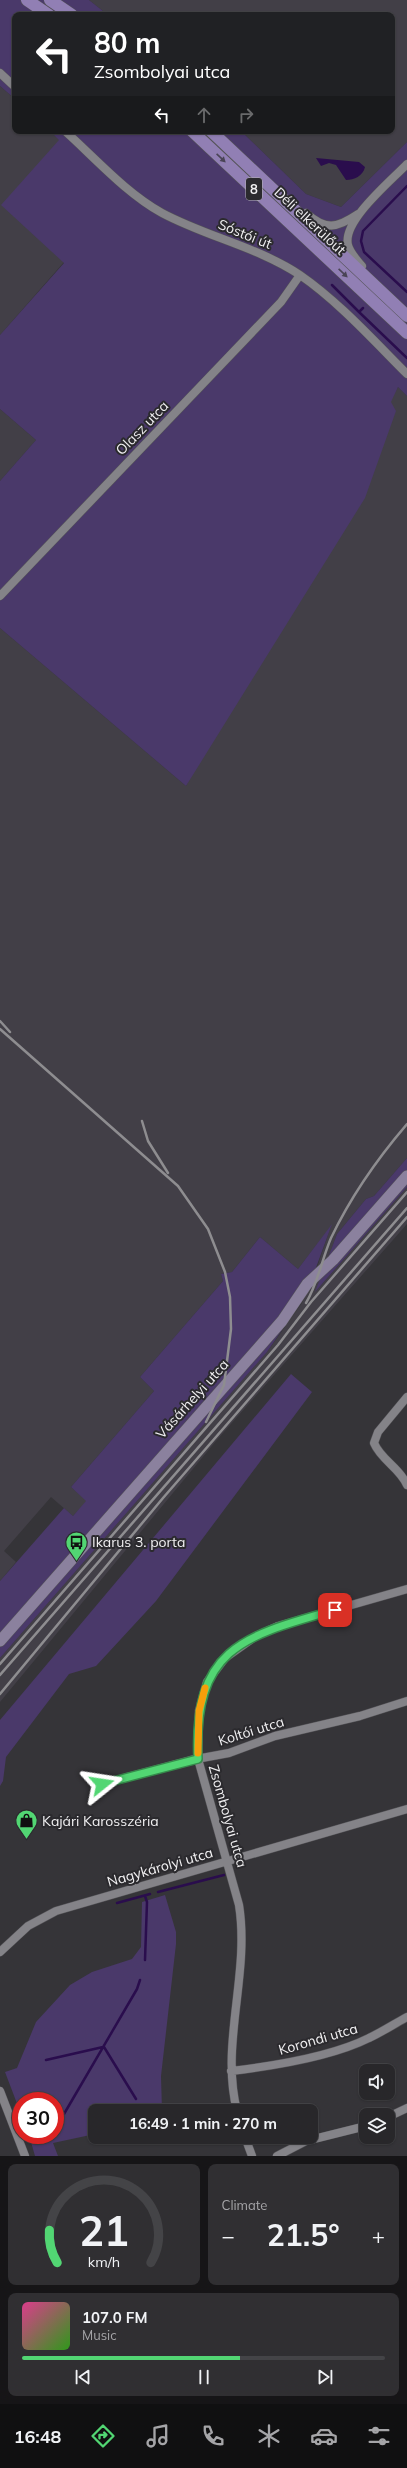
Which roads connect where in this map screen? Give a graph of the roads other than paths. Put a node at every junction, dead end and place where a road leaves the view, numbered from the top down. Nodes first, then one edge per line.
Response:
1 (27, 0) edge
2 (50, 0) edge
3 (45, 12) edge
4 (68, 12) edge
5 (0, 73) edge
6 (12, 83) edge
7 (68, 134) edge
8 (195, 134) edge
9 (214, 134) edge
10 (407, 164) edge
11 (266, 184) junction
12 (362, 211) junction
13 (300, 275) junction
14 (390, 300) junction
15 (407, 316) edge
16 (407, 333) edge
17 (407, 374) edge
18 (0, 596) edge
19 (407, 1176) edge
20 (407, 1397) edge
21 (407, 1485) edge
22 (407, 1589) edge
23 (0, 1642) edge
24 (407, 1701) edge
25 (198, 1759) junction
26 (102, 1784) dead end
27 (407, 1809) edge
28 (227, 1861) junction
29 (0, 1952) edge
30 (407, 2017) edge
31 (231, 2071) junction
32 (0, 2092) edge
33 (236, 2104) edge
34 (407, 2108) edge
35 (395, 2114) edge
36 (359, 2128) edge
37 (248, 2144) edge
38 (25, 2156) edge
39 (252, 2156) edge
40 (277, 2156) edge

1 - 3 main road
2 - 4 main road
5 - 6 street
7 - 13 street, Sóstói út
8 -> 16 main road, Déli elkerülőút / 8
9 - 11 main road, Déli elkerülőút / 8
10 - 12 street
11 - 12 street
11 - 14 main road, Déli elkerülőút / 8
12 - 14 street
13 - 17 street, Sóstói út
13 - 18 street, Olasz utca
14 - 15 main road, Déli elkerülőút / 8
19 - 23 street, Vásárhelyi utca
20 - 21 street
22 - 25 street, Zsombolyai utca
24 - 25 street, Koltói utca
25 - 26 street, Koltói utca
25 - 28 street, Zsombolyai utca
27 - 28 street, Nagykárolyi utca
28 - 29 street, Nagykárolyi utca
28 - 31 street, Zsombolyai utca
30 - 31 street, Korondi utca
31 - 33 street, Zsombolyai utca
32 - 38 street
34 - 35 street
36 - 40 street
37 - 39 street

